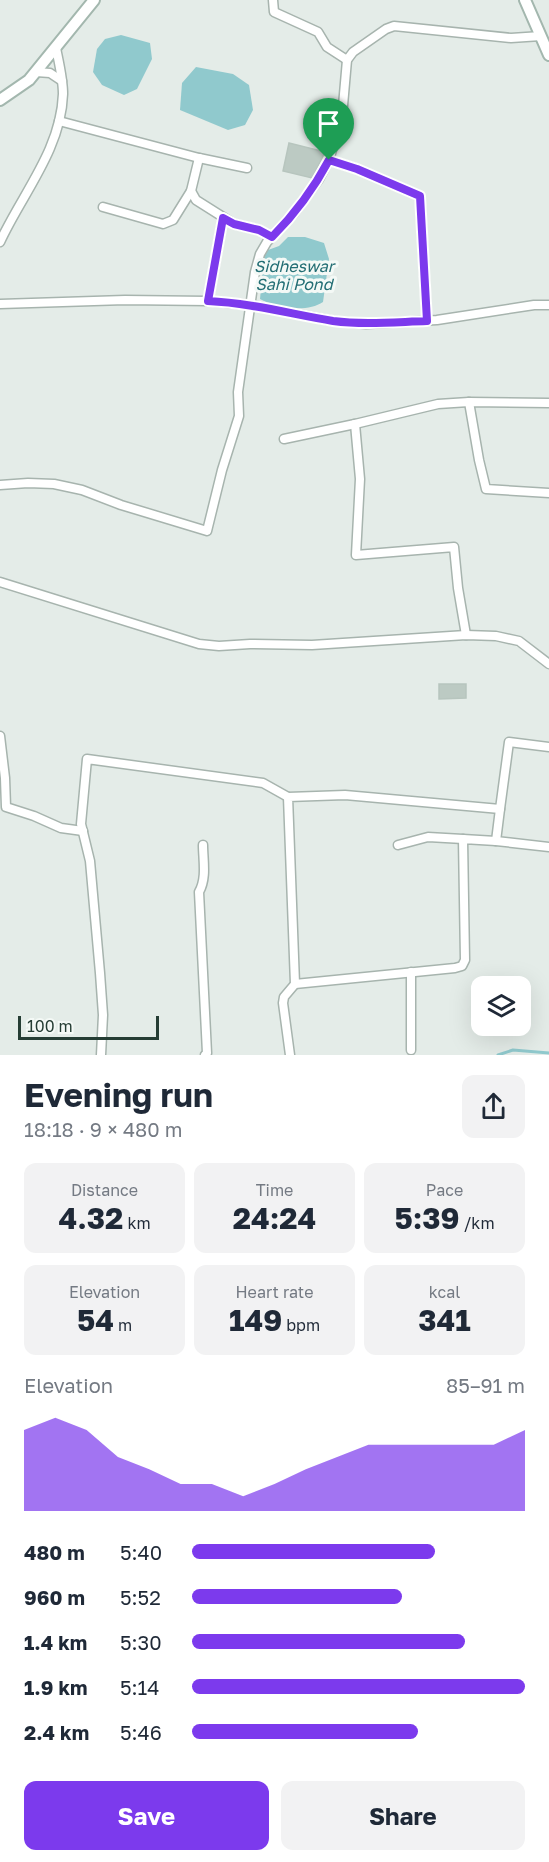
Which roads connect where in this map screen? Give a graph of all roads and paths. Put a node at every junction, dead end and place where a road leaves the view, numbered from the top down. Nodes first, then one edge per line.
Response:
1 (94, 0) edge
2 (273, 0) edge
3 (525, 0) edge
4 (541, 36) junction
5 (56, 48) junction
6 (549, 55) edge
7 (347, 60) junction
8 (36, 72) junction
9 (62, 81) junction
10 (0, 100) edge
11 (59, 121) junction
12 (199, 158) junction
13 (329, 160) junction
14 (247, 168) dead end
15 (191, 191) junction
16 (103, 207) dead end
17 (223, 218) junction
18 (3, 226) edge
19 (272, 237) junction
20 (0, 242) edge
21 (208, 301) junction
22 (0, 304) edge
23 (251, 305) junction
24 (549, 305) edge
25 (427, 321) junction
26 (470, 402) junction
27 (549, 403) edge
28 (355, 424) junction
29 (284, 439) dead end
30 (0, 485) edge
31 (549, 493) edge
32 (0, 582) edge
33 (466, 635) junction
34 (549, 664) edge
35 (0, 736) edge
36 (549, 747) edge
37 (288, 797) junction
38 (3, 808) edge
39 (500, 809) junction
40 (82, 831) junction
41 (463, 839) junction
42 (496, 841) junction
43 (203, 845) dead end
44 (398, 845) dead end
45 (549, 847) edge
46 (411, 972) junction
47 (295, 984) junction
48 (411, 1050) dead end
49 (208, 1054) edge
50 (101, 1055) edge
51 (290, 1055) edge

1 - 5 street
2 - 7 street
3 - 4 street
4 - 6 street
4 - 7 street
5 - 8 street
5 - 9 street
7 - 13 street
8 - 9 street
8 - 10 street
9 - 11 street
11 - 12 street
11 - 18 street
12 - 14 street
12 - 15 street
13 - 19 street
13 - 25 street
15 - 16 street
15 - 17 street
17 - 19 street
17 - 21 street
18 - 20 street
19 - 23 street
21 - 22 street
21 - 23 street
23 - 25 street
23 - 30 street
24 - 25 street
26 - 27 street
26 - 28 street
26 - 31 street
28 - 29 street
28 - 33 street
32 - 33 street
33 - 34 street
35 - 38 street
36 - 39 street
37 - 39 street
37 - 40 street
37 - 47 street
38 - 40 street
39 - 42 street
40 - 50 street
41 - 42 street
41 - 44 street
41 - 46 street
42 - 45 street
43 - 49 street
46 - 47 street
46 - 48 street
47 - 51 street

